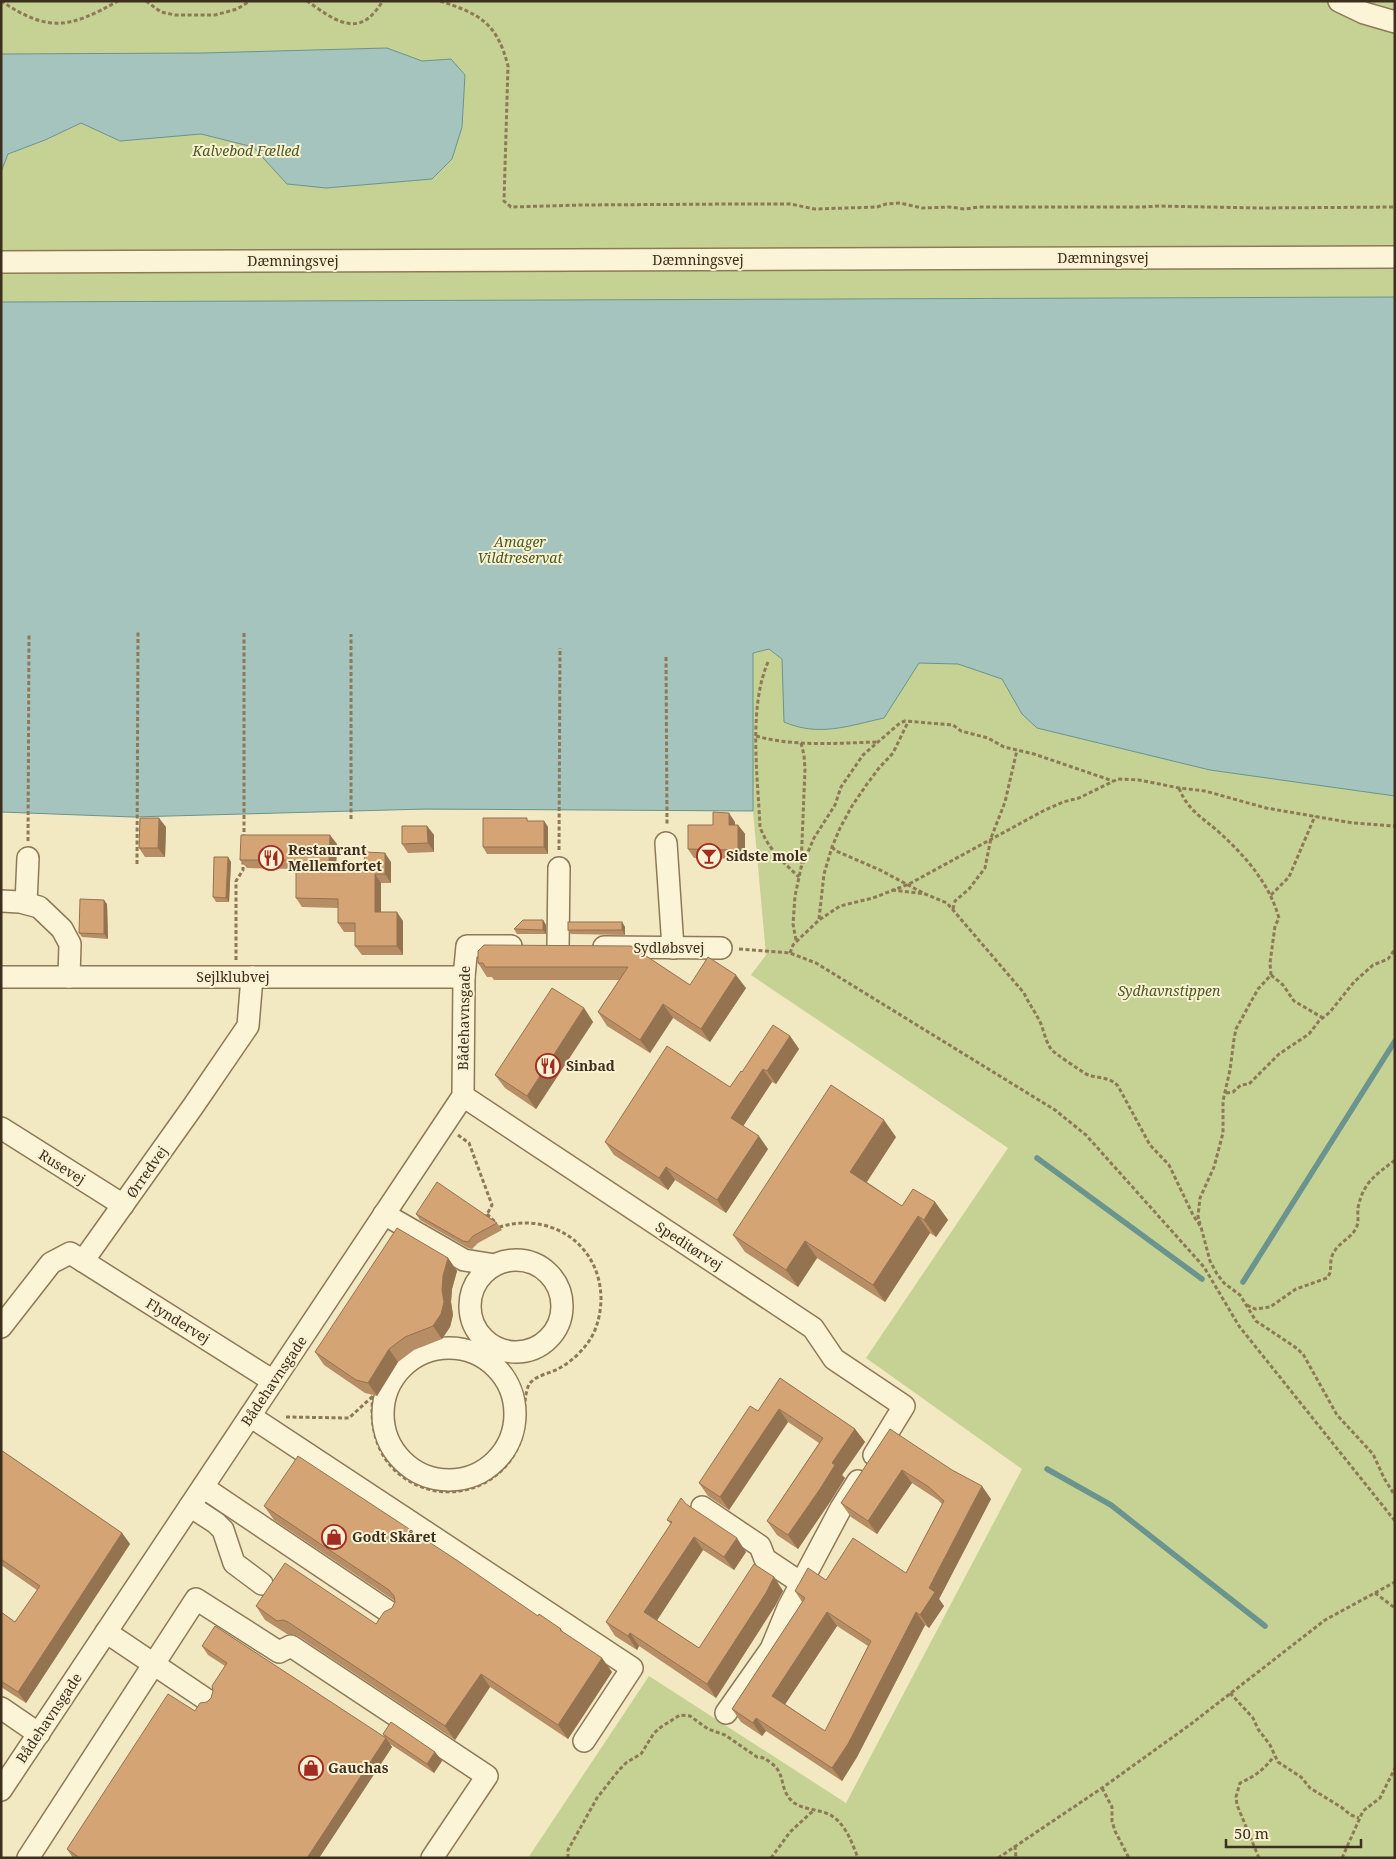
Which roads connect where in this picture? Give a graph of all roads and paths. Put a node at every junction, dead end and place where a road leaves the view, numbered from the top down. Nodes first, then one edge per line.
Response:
1 (118, 1) edge
2 (146, 1) edge
3 (250, 1) edge
4 (307, 1) edge
5 (383, 1) edge
6 (440, 1) edge
7 (1340, 1) edge
8 (1, 2) edge
9 (1395, 22) edge
10 (1395, 208) edge
11 (1395, 257) edge
12 (1, 262) edge
13 (138, 631) dead end
14 (244, 632) dead end
15 (29, 634) dead end
16 (351, 634) dead end
17 (560, 648) dead end
18 (666, 657) dead end
19 (768, 662) dead end
20 (908, 722) junction
21 (756, 736) junction
22 (878, 742) junction
23 (801, 743) junction
24 (1017, 750) junction
25 (1114, 781) junction
26 (1179, 788) junction
27 (667, 812) dead end
28 (1315, 816) junction
29 (351, 818) dead end
30 (1395, 826) edge
31 (991, 838) junction
32 (244, 841) edge
33 (666, 843) dead end
34 (832, 847) junction
35 (28, 858) joint
36 (243, 860) edge
37 (137, 864) dead end
38 (559, 868) joint
39 (801, 868) junction
40 (799, 877) junction
41 (909, 884) junction
42 (892, 890) junction
43 (926, 894) junction
44 (1271, 895) junction
45 (1, 901) edge
46 (26, 904) junction
47 (953, 909) junction
48 (819, 920) junction
49 (797, 941) junction
50 (467, 946) joint
51 (558, 947) junction
52 (673, 948) junction
53 (721, 948) joint
54 (1395, 949) edge
55 (790, 953) junction
56 (1271, 975) junction
57 (1, 977) edge
58 (69, 977) junction
59 (244, 977) junction
60 (464, 977) junction
61 (1323, 1018) junction
62 (1226, 1093) junction
63 (463, 1096) junction
64 (444, 1125) junction
65 (1, 1128) edge
66 (1395, 1160) edge
67 (123, 1205) junction
68 (384, 1214) junction
69 (487, 1214) junction
70 (484, 1222) edge
71 (500, 1227) junction
72 (1201, 1228) junction
73 (494, 1229) edge
74 (464, 1260) junction
75 (83, 1261) junction
76 (495, 1266) junction
77 (471, 1296) junction
78 (1246, 1304) junction
79 (472, 1322) junction
80 (1, 1328) edge
81 (451, 1347) junction
82 (520, 1352) junction
83 (507, 1380) junction
84 (273, 1381) junction
85 (377, 1388) dead end
86 (373, 1396) junction
87 (250, 1416) junction
88 (280, 1416) dead end
89 (203, 1487) junction
90 (1395, 1496) edge
91 (190, 1506) junction
92 (702, 1508) dead end
93 (1395, 1521) edge
94 (1395, 1582) edge
95 (801, 1583) junction
96 (262, 1584) dead end
97 (1375, 1593) junction
98 (1395, 1608) edge
99 (392, 1614) edge
100 (106, 1632) junction
101 (153, 1665) junction
102 (1230, 1693) junction
103 (207, 1700) edge
104 (1, 1708) edge
105 (726, 1713) dead end
106 (39, 1734) junction
107 (584, 1741) dead end
108 (1274, 1756) junction
109 (1395, 1768) edge
110 (1102, 1788) junction
111 (1, 1790) edge
112 (814, 1810) junction
113 (1359, 1818) junction
114 (1015, 1846) junction
115 (28, 1858) edge
116 (432, 1858) edge
117 (568, 1858) edge
118 (771, 1858) edge
119 (858, 1858) edge
120 (998, 1858) edge
121 (1016, 1858) edge
122 (1129, 1858) edge
123 (1259, 1858) edge
124 (1342, 1858) edge

1 - 8 path
2 - 3 path
4 - 5 path
6 - 10 path
7 - 9 street
11 - 12 street, Dæmningsvej
13 - 37 path
14 - 32 path
15 - 35 path
16 - 29 path
17 - 38 path
18 - 27 path
19 - 21 path
20 - 22 path
20 - 24 path
20 - 34 path
21 - 23 path
21 - 40 path
22 - 23 path
22 - 39 path
23 - 39 path
24 - 25 path
24 - 31 path
25 - 26 path
25 - 31 path
26 - 28 path
26 - 44 path
28 - 30 path
28 - 44 path
31 - 41 path
31 - 47 path
33 - 52 street
34 - 41 path
34 - 48 path
35 - 46 street
36 - 59 path
38 - 51 street
39 - 40 path
40 - 49 path
41 - 42 path
41 - 43 path
42 - 43 path
42 - 48 path
43 - 47 path
44 - 56 path
45 - 46 street
46 - 58 street
47 - 72 path
48 - 49 path
49 - 55 path
50 - 51 street, Sydløbsvej
50 - 60 street, Bådehavnsgade
51 - 52 street, Sydløbsvej
52 - 53 street, Sydløbsvej
53 - 55 path
54 - 61 path
55 - 93 path
56 - 61 path
56 - 62 path
57 - 58 street, Sejlklubvej
58 - 59 street, Sejlklubvej
59 - 60 street, Sejlklubvej
59 - 67 street, Ørredvej
60 - 63 street, Bådehavnsgade
61 - 62 path
62 - 72 path
63 - 64 street, Bådehavnsgade
63 - 95 street, Speditørvej
64 - 68 street, Bådehavnsgade
64 - 69 path
65 - 67 street, Rusevej
66 - 78 path
67 - 75 street, Ørredvej
68 - 74 street
68 - 84 street, Bådehavnsgade
69 - 70 path
69 - 71 path
71 - 73 path
71 - 86 path
72 - 78 path
74 - 76 street
74 - 77 street
75 - 80 street
75 - 84 street, Flyndervej
76 - 77 street
76 - 82 street
77 - 79 street
78 - 90 path
79 - 81 street
79 - 82 street
81 - 83 street
81 - 83 street
82 - 83 street
84 - 87 street, Bådehavnsgade
85 - 86 path
86 - 88 path
87 - 89 street, Bådehavnsgade
87 - 107 street
89 - 91 street, Bådehavnsgade
89 - 99 street
91 - 96 street
91 - 100 street, Bådehavnsgade
92 - 95 street
94 - 97 path
95 - 105 street
97 - 98 path
97 - 102 path
100 - 101 street
100 - 106 street, Bådehavnsgade
101 - 103 street
101 - 115 street
101 - 116 street
102 - 108 path
102 - 110 path
104 - 106 street
106 - 111 street, Bådehavnsgade
108 - 113 path
108 - 123 path
109 - 113 path
110 - 114 path
110 - 122 path
112 - 117 path
112 - 118 path
112 - 119 path
113 - 124 path
114 - 120 path
114 - 121 path

